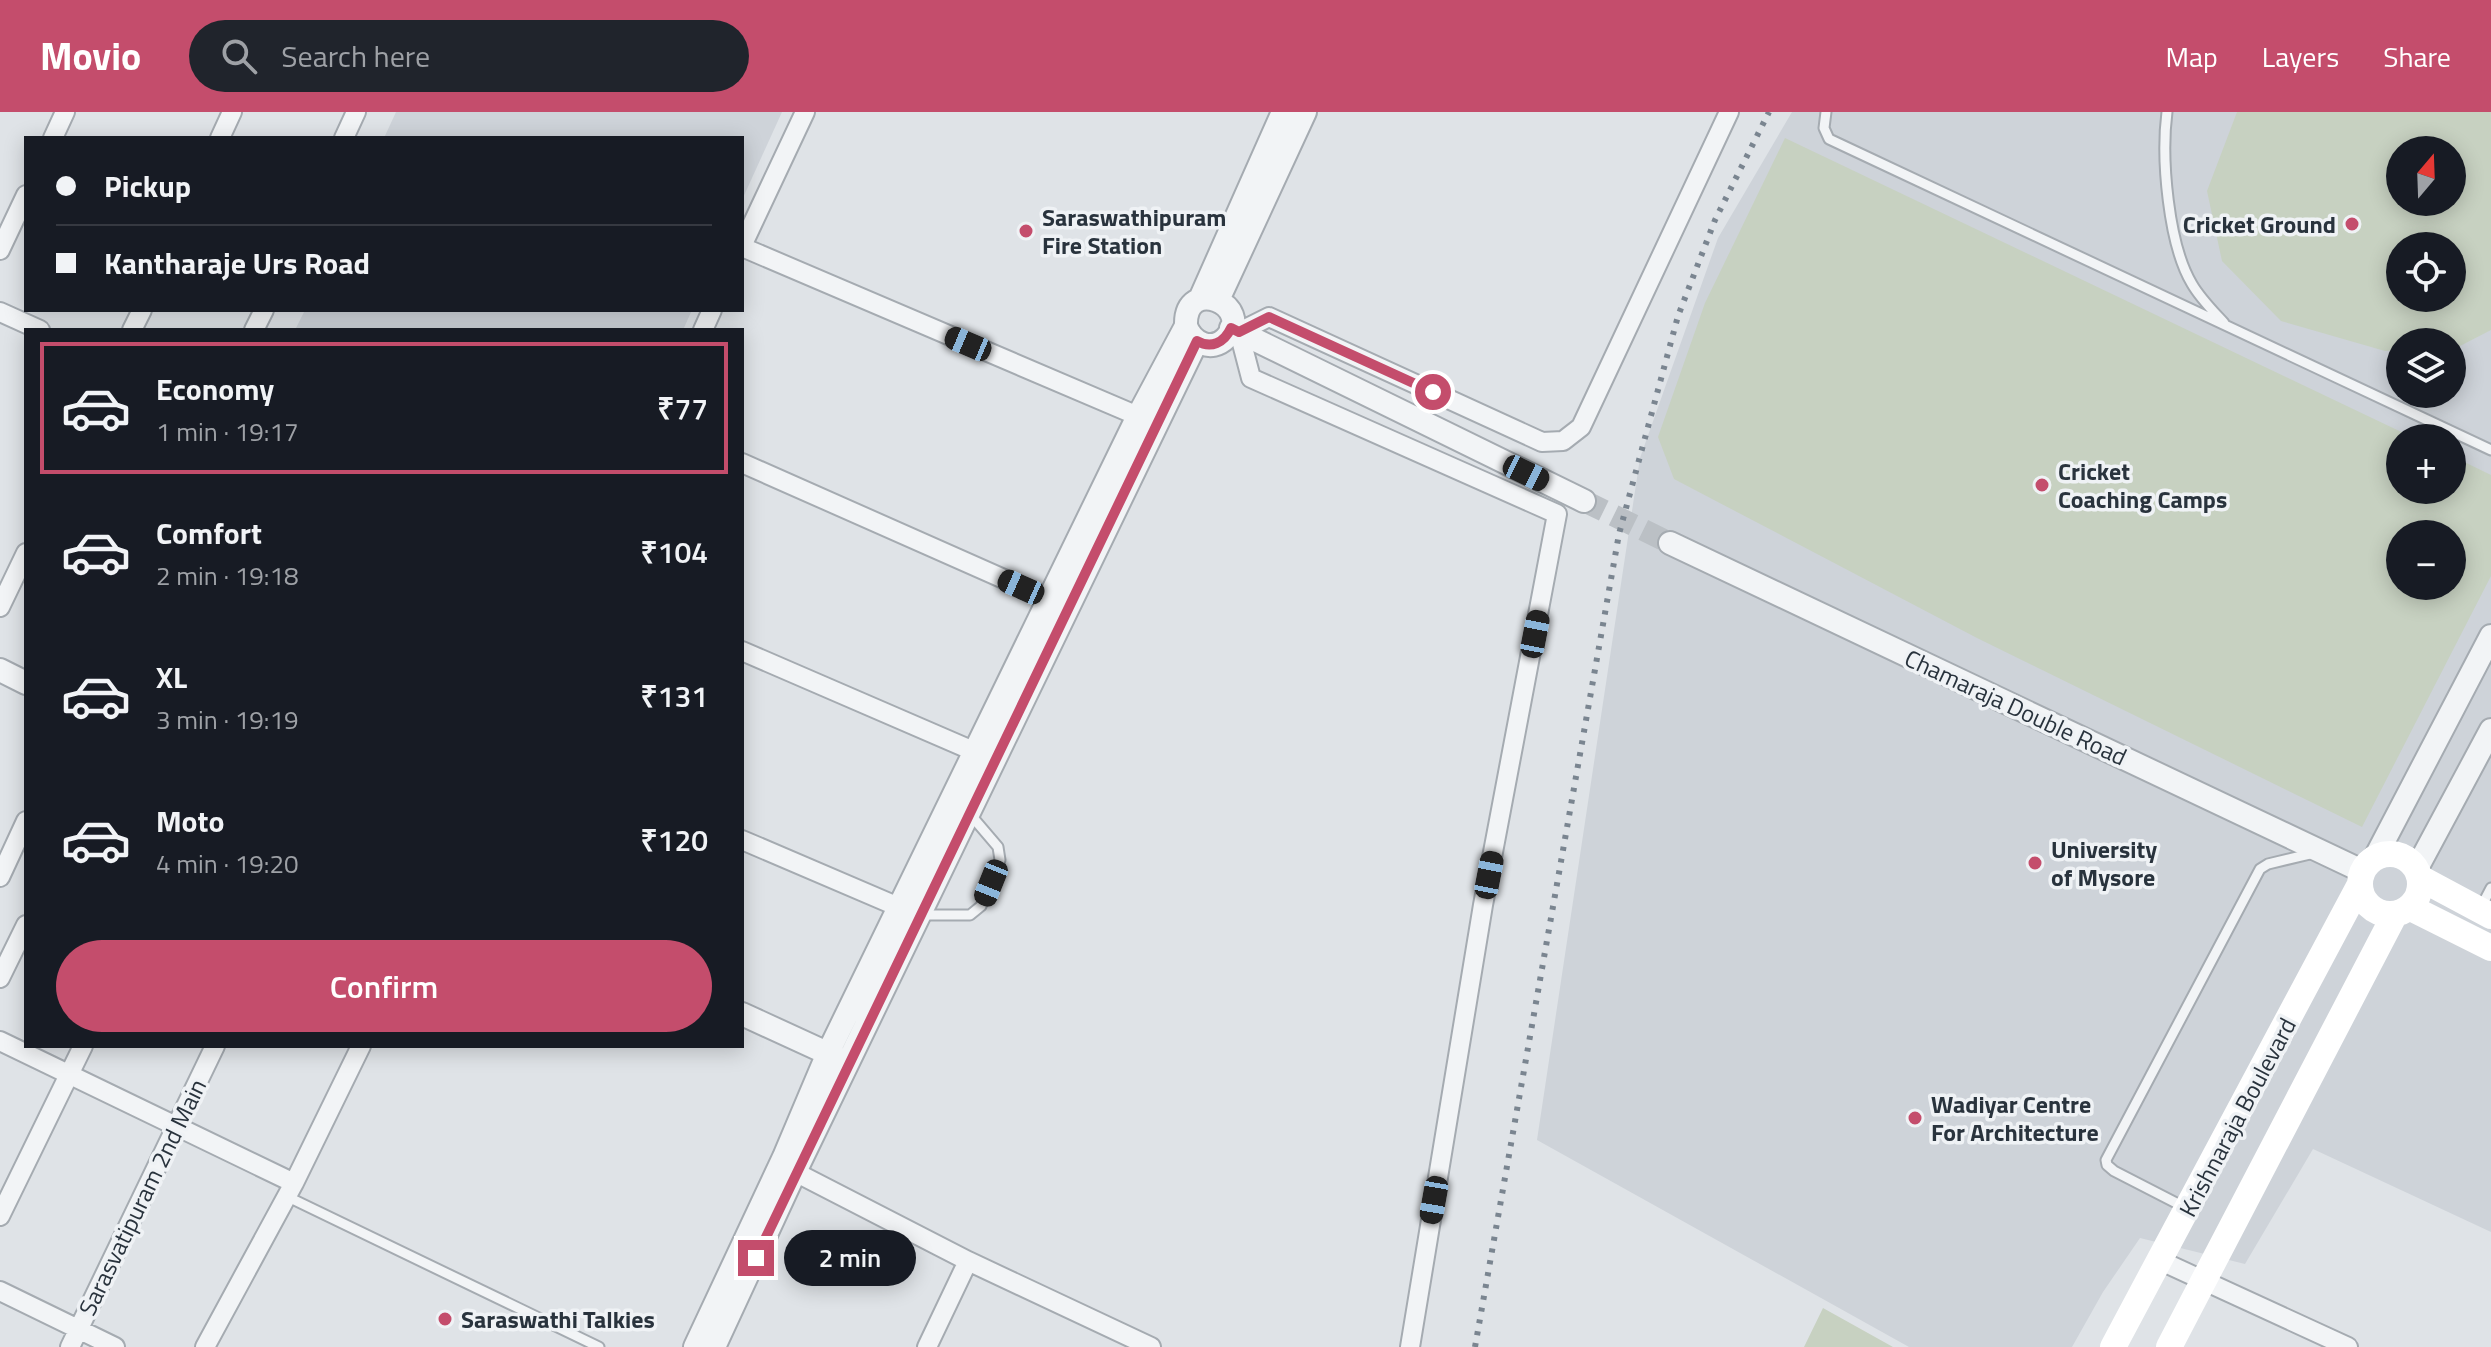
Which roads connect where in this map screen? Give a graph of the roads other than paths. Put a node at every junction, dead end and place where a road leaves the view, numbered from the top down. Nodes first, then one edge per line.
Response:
1 (65, 112) edge
2 (232, 112) edge
3 (356, 112) edge
4 (805, 112) edge
5 (1283, 112) edge
6 (1305, 112) edge
7 (1729, 112) edge
8 (1826, 112) edge
9 (2167, 112) edge
10 (54, 136) edge
11 (221, 136) edge
12 (345, 136) edge
13 (24, 199) edge
14 (744, 242) edge
15 (744, 247) edge
16 (0, 250) edge
17 (1209, 300) junction
18 (0, 312) edge
19 (2226, 326) junction
20 (36, 328) edge
21 (1235, 330) junction
22 (1191, 333) junction
23 (1138, 416) junction
24 (2491, 450) edge
25 (744, 464) edge
26 (1584, 501) tunnel mouth
27 (1670, 543) tunnel mouth
28 (24, 557) edge
29 (1049, 599) junction
30 (0, 607) edge
31 (2491, 636) edge
32 (744, 652) edge
33 (0, 670) edge
34 (24, 682) edge
35 (2491, 730) edge
36 (984, 756) junction
37 (969, 813) junction
38 (24, 825) edge
39 (744, 841) edge
40 (2321, 852) junction
41 (2366, 871) junction
42 (2419, 873) junction
43 (0, 877) edge
44 (2487, 905) edge
45 (2402, 910) junction
46 (910, 911) junction
47 (24, 929) edge
48 (2491, 948) edge
49 (0, 978) edge
50 (744, 1015) edge
51 (0, 1041) edge
52 (82, 1048) edge
53 (214, 1048) edge
54 (360, 1048) edge
55 (838, 1058) junction
56 (70, 1074) junction
57 (177, 1126) junction
58 (795, 1172) junction
59 (290, 1189) junction
60 (2189, 1209) junction
61 (0, 1216) edge
62 (968, 1261) junction
63 (2161, 1261) junction
64 (2205, 1280) junction
65 (0, 1291) edge
66 (78, 1329) junction
67 (934, 1345) edge
68 (70, 1347) edge
69 (115, 1347) edge
70 (205, 1347) edge
71 (599, 1347) edge
72 (695, 1347) edge
73 (714, 1347) edge
74 (1151, 1347) edge
75 (1410, 1347) edge
76 (2113, 1347) edge
77 (2169, 1347) edge
78 (2348, 1347) edge

1 - 10 street
2 - 11 street
3 - 12 street
4 - 14 street
5 - 17 street
6 - 17 street
7 - 21 street
8 - 19 lane
9 - 19 lane
13 - 16 street
15 - 23 street
17 - 21 street
17 - 22 street
18 - 20 street
19 - 24 lane
21 - 22 street
21 - 26 street
21 - 75 street
22 - 23 street
22 - 36 street
23 - 29 street
25 - 29 street
27 - 40 street, Chamaraja Double Road
28 - 30 street
29 - 36 street
31 - 41 street, Krishnaraja Boulevard
32 - 36 street
33 - 34 street
35 - 42 street
36 - 37 street
36 - 46 street
37 - 46 street
37 - 46 lane
38 - 43 street
39 - 46 street
40 - 41 street, Chamaraja Double Road
40 - 60 lane
41 - 42 main road
41 - 45 main road
41 - 60 main road, Krishnaraja Boulevard
42 - 44 main road
42 - 45 main road
45 - 48 main road
45 - 64 main road, Krishnaraja Boulevard
46 - 55 street
47 - 49 street
50 - 55 street
51 - 56 street
52 - 56 street
53 - 57 street, Sarasvatipuram 2nd Main
54 - 59 street
55 - 58 street
55 - 72 street
56 - 57 street
56 - 61 street
57 - 59 street
57 - 66 street, Sarasvatipuram 2nd Main
58 - 62 street
58 - 73 street
59 - 70 street
59 - 71 lane
60 - 63 main road, Krishnaraja Boulevard
62 - 67 street
62 - 74 street
63 - 64 street
63 - 76 main road, Krishnaraja Boulevard
64 - 77 main road, Krishnaraja Boulevard
64 - 78 street
65 - 66 street
66 - 68 street, Sarasvatipuram 2nd Main
66 - 69 street

